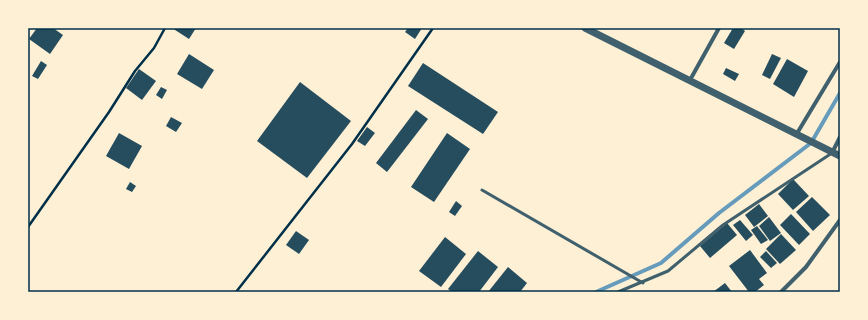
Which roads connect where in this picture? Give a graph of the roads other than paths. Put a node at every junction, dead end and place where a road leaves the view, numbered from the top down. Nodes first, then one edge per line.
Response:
1 (585, 28) edge
2 (719, 28) edge
3 (840, 62) edge
4 (690, 80) junction
5 (797, 136) junction
6 (840, 137) edge
7 (832, 153) junction
8 (840, 156) edge
9 (482, 190) dead end
10 (840, 220) edge
11 (643, 283) junction
12 (618, 292) edge
13 (781, 292) edge

1 - 4 street
2 - 4 street
3 - 5 street
4 - 5 street
5 - 7 street
6 - 7 street
7 - 8 street
7 - 11 lane
9 - 11 lane
10 - 13 street
11 - 12 lane

